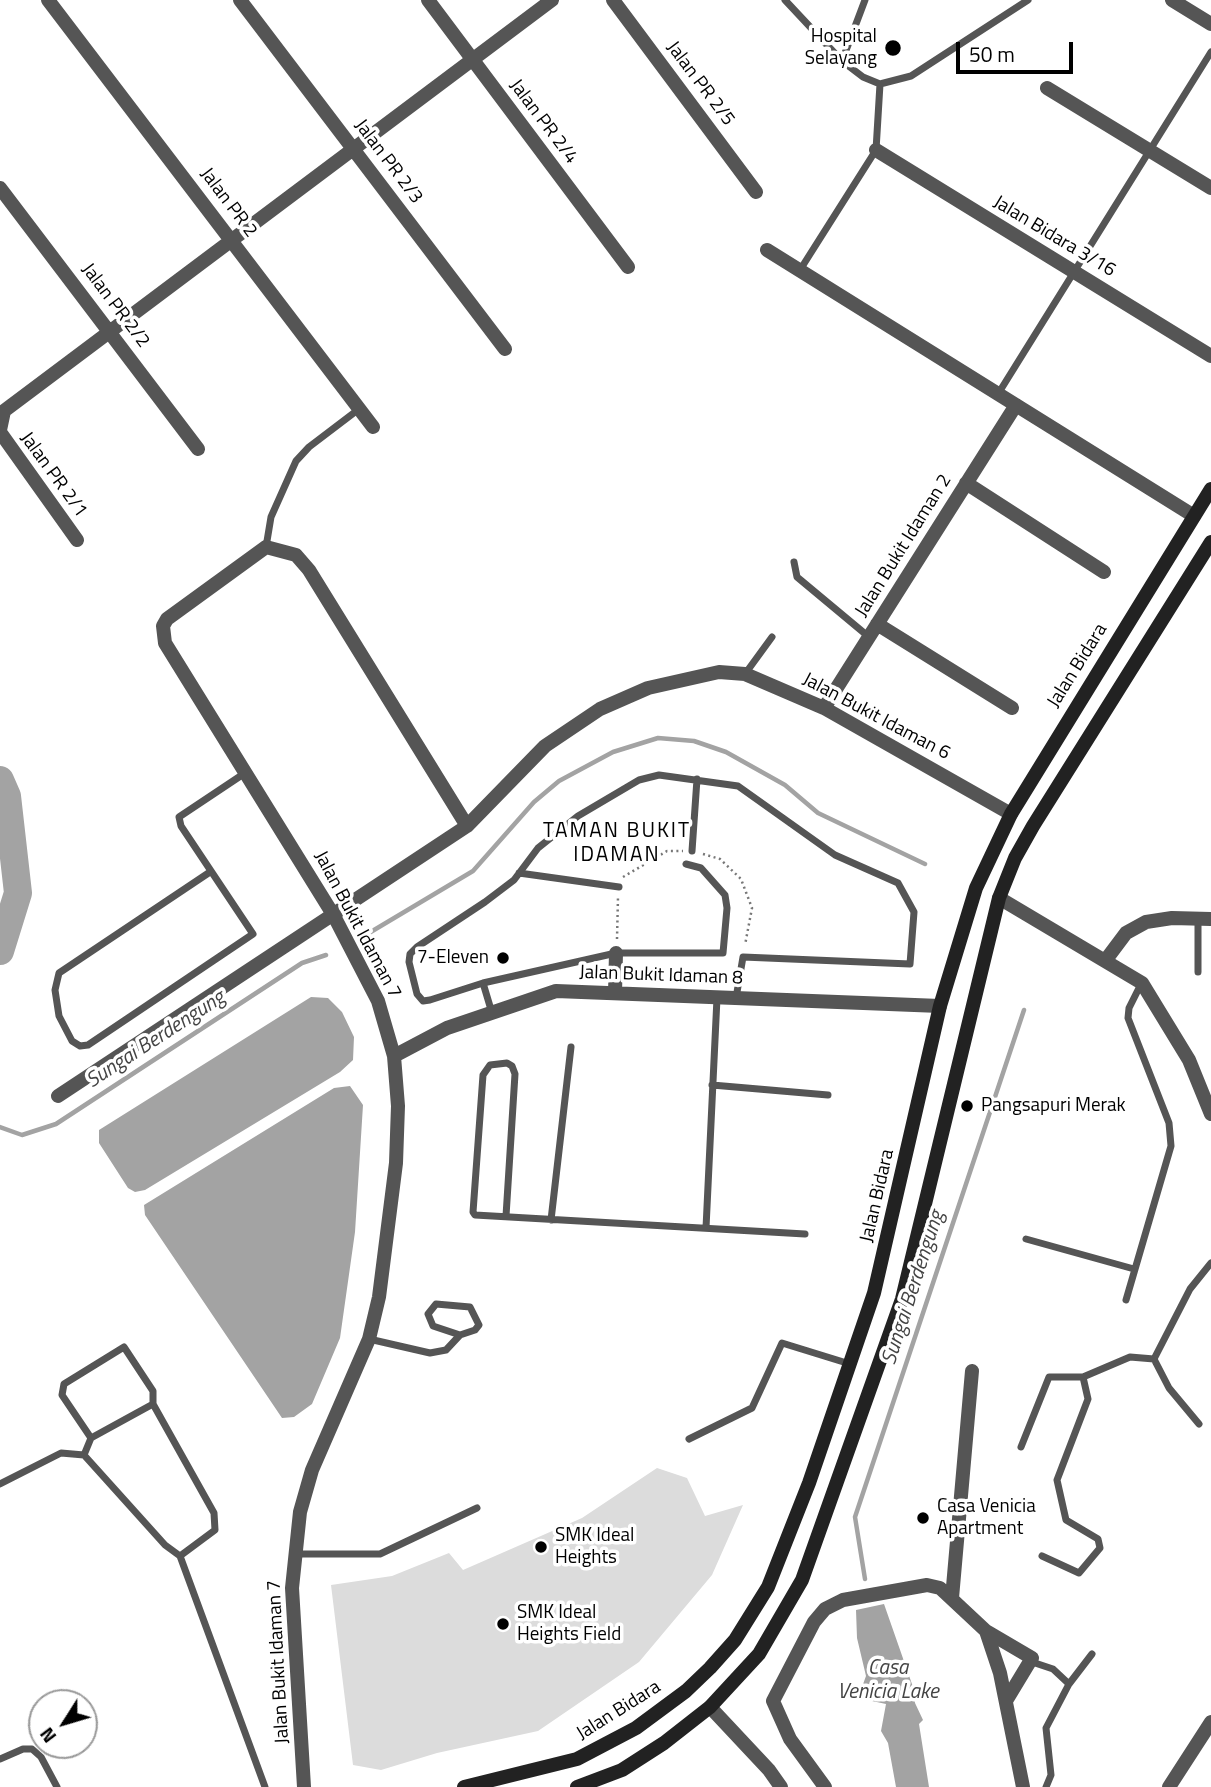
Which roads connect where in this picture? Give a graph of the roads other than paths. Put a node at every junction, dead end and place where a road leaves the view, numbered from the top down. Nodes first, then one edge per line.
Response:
1 (240, 0) edge
2 (428, 0) edge
3 (552, 0) edge
4 (613, 0) edge
5 (785, 0) edge
6 (865, 0) edge
7 (1028, 0) edge
8 (1172, 0) edge
9 (49, 1) edge
10 (1211, 24) edge
11 (1211, 52) edge
12 (472, 60) junction
13 (842, 61) junction
14 (880, 84) junction
15 (1047, 88) dead end
16 (354, 149) junction
17 (876, 150) junction
18 (1150, 150) junction
19 (0, 188) edge
20 (1211, 188) edge
21 (756, 192) dead end
22 (232, 240) junction
23 (767, 250) dead end
24 (628, 267) dead end
25 (800, 270) junction
26 (1074, 272) junction
27 (111, 331) junction
28 (505, 349) dead end
29 (1211, 356) edge
30 (998, 394) junction
31 (1016, 405) junction
32 (359, 408) junction
33 (373, 427) dead end
34 (0, 431) edge
35 (198, 449) dead end
36 (966, 483) junction
37 (1211, 489) edge
38 (1194, 516) junction
39 (77, 540) dead end
40 (1211, 542) edge
41 (266, 547) junction
42 (794, 562) dead end
43 (1104, 572) dead end
44 (877, 624) junction
45 (772, 637) dead end
46 (869, 637) junction
47 (745, 674) junction
48 (824, 708) junction
49 (1012, 708) dead end
50 (246, 773) junction
51 (697, 779) junction
52 (1011, 814) junction
53 (467, 826) junction
54 (692, 851) road end
55 (686, 864) dead end
56 (210, 872) junction
57 (519, 873) junction
58 (619, 887) road end
59 (999, 898) junction
60 (334, 916) junction
61 (1204, 919) edge
62 (616, 953) junction
63 (1105, 961) junction
64 (1198, 972) dead end
65 (483, 983) junction
66 (1142, 983) junction
67 (615, 993) junction
68 (717, 997) junction
69 (736, 998) junction
70 (940, 1006) junction
71 (492, 1013) junction
72 (571, 1047) dead end
73 (394, 1056) junction
74 (712, 1085) junction
75 (828, 1095) dead end
76 (58, 1096) dead end
77 (1211, 1114) edge
78 (506, 1216) junction
79 (551, 1220) junction
80 (706, 1228) junction
81 (805, 1234) dead end
82 (1026, 1239) dead end
83 (1211, 1263) edge
84 (1134, 1269) junction
85 (1126, 1300) dead end
86 (460, 1335) junction
87 (369, 1339) junction
88 (1154, 1359) junction
89 (851, 1364) junction
90 (972, 1371) dead end
91 (1083, 1377) junction
92 (153, 1404) junction
93 (1199, 1424) dead end
94 (91, 1438) junction
95 (689, 1438) dead end
96 (1021, 1447) dead end
97 (84, 1455) junction
98 (0, 1484) edge
99 (477, 1508) dead end
100 (296, 1554) junction
101 (180, 1556) junction
102 (1042, 1556) dead end
103 (952, 1598) junction
104 (986, 1631) junction
105 (1092, 1654) dead end
106 (1032, 1662) junction
107 (1069, 1684) junction
108 (1006, 1701) junction
109 (710, 1707) junction
110 (1211, 1722) edge
111 (0, 1759) edge
112 (57, 1787) edge
113 (265, 1787) edge
114 (304, 1787) edge
115 (464, 1787) edge
116 (578, 1787) edge
117 (781, 1787) edge
118 (825, 1787) edge
119 (1023, 1787) edge
120 (1046, 1787) edge
121 (1169, 1787) edge

1 - 16 street, Jalan PR 2/3
2 - 12 street, Jalan PR 2/4
3 - 12 street
4 - 21 street, Jalan PR 2/5
5 - 13 lane
6 - 13 lane
7 - 14 lane
8 - 10 street
9 - 22 street, Jalan PR 2
11 - 18 lane
12 - 16 street
12 - 24 street, Jalan PR 2/4
13 - 14 lane
14 - 17 lane
15 - 18 street
16 - 22 street
16 - 28 street, Jalan PR 2/3
17 - 25 lane
17 - 26 street, Jalan Bidara 3/16
18 - 20 street
18 - 26 lane
19 - 27 street, Jalan PR 2/2
22 - 27 street
22 - 32 street, Jalan PR 2
23 - 25 street
25 - 30 street
26 - 29 street, Jalan Bidara 3/16
26 - 30 lane
27 - 34 street, Jalan PR 2/1
27 - 35 street, Jalan PR 2/2
30 - 31 street
31 - 36 street, Jalan Bukit Idaman 2
31 - 38 street
32 - 33 street, Jalan PR 2
32 - 41 lane
34 - 39 street, Jalan PR 2/1
36 - 43 street
36 - 44 street, Jalan Bukit Idaman 2
37 - 38 main road, Jalan Bidara
38 - 52 main road, Jalan Bidara
40 - 59 main road
41 - 50 street, Jalan Bukit Idaman 7
41 - 53 street
42 - 46 lane
44 - 46 street, Jalan Bukit Idaman 2
44 - 49 street
45 - 47 lane
46 - 48 street, Jalan Bukit Idaman 2
47 - 48 street, Jalan Bukit Idaman 6
47 - 53 street, Jalan Bukit Idaman 6
48 - 52 street, Jalan Bukit Idaman 6
50 - 56 lane
50 - 60 street, Jalan Bukit Idaman 7
51 - 54 lane
51 - 57 lane
51 - 69 lane
52 - 70 main road, Jalan Bidara
53 - 60 street, Jalan Bukit Idaman 6
55 - 62 lane
56 - 56 lane
57 - 58 lane
57 - 65 lane
59 - 63 street
59 - 109 main road
60 - 73 street, Jalan Bukit Idaman 7
60 - 76 street, Jalan Bukit Idaman 6
61 - 63 street
61 - 64 lane
62 - 65 lane
62 - 67 street
63 - 66 street
65 - 71 lane
66 - 77 street
66 - 84 lane
67 - 68 street, Jalan Bukit Idaman 8
67 - 71 street, Jalan Bukit Idaman 8
68 - 69 street, Jalan Bukit Idaman 8
68 - 74 lane
69 - 70 street, Jalan Bukit Idaman 8
70 - 89 main road, Jalan Bidara
71 - 73 street, Jalan Bukit Idaman 8
72 - 79 lane
73 - 87 street, Jalan Bukit Idaman 7
74 - 75 lane
74 - 80 lane
78 - 78 lane
78 - 79 lane
79 - 80 lane
80 - 81 lane
82 - 84 lane
83 - 88 lane
84 - 85 lane
86 - 86 lane
86 - 87 lane
87 - 100 street, Jalan Bukit Idaman 7
88 - 91 lane
88 - 93 lane
89 - 95 lane
89 - 115 main road, Jalan Bidara
90 - 103 street
91 - 96 lane
91 - 102 lane
92 - 94 lane
92 - 94 lane
92 - 101 lane
94 - 97 lane
97 - 98 lane
97 - 101 lane
99 - 100 lane
100 - 114 street, Jalan Bukit Idaman 7
101 - 113 lane
103 - 104 street
103 - 118 street
104 - 106 street
104 - 108 street
105 - 107 lane
106 - 107 lane
106 - 108 street
107 - 120 lane
108 - 119 street
109 - 116 main road
109 - 117 street
110 - 121 street
111 - 112 lane

